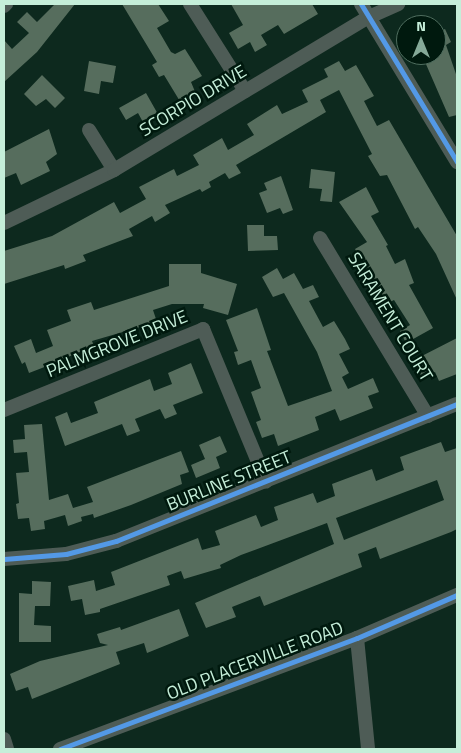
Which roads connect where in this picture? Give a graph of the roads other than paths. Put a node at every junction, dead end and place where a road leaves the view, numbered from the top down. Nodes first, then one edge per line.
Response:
1 (190, 4) edge
2 (361, 4) edge
3 (398, 4) edge
4 (369, 17) junction
5 (245, 91) junction
6 (89, 130) dead end
7 (457, 162) edge
8 (114, 170) junction
9 (4, 223) edge
10 (320, 238) dead end
11 (457, 404) edge
12 (4, 410) edge
13 (428, 416) junction
14 (266, 481) junction
15 (4, 559) edge
16 (457, 595) edge
17 (357, 638) junction
18 (4, 739) edge
19 (7, 749) edge
20 (60, 749) edge
21 (368, 749) edge

1 - 5 street
2 - 4 street
3 - 4 street, SCORPIO DRIVE
4 - 5 street, SCORPIO DRIVE
4 - 7 street
5 - 8 street, SCORPIO DRIVE
6 - 8 street
8 - 9 street, SCORPIO DRIVE
10 - 13 street, SARAMENT COURT
11 - 13 street, BURLINE STREET
12 - 14 street, PALMGROVE DRIVE
13 - 14 street, BURLINE STREET
14 - 15 street, BURLINE STREET
16 - 17 street, OLD PLACERVILLE ROAD
17 - 20 street, OLD PLACERVILLE ROAD
17 - 21 street
18 - 19 street

